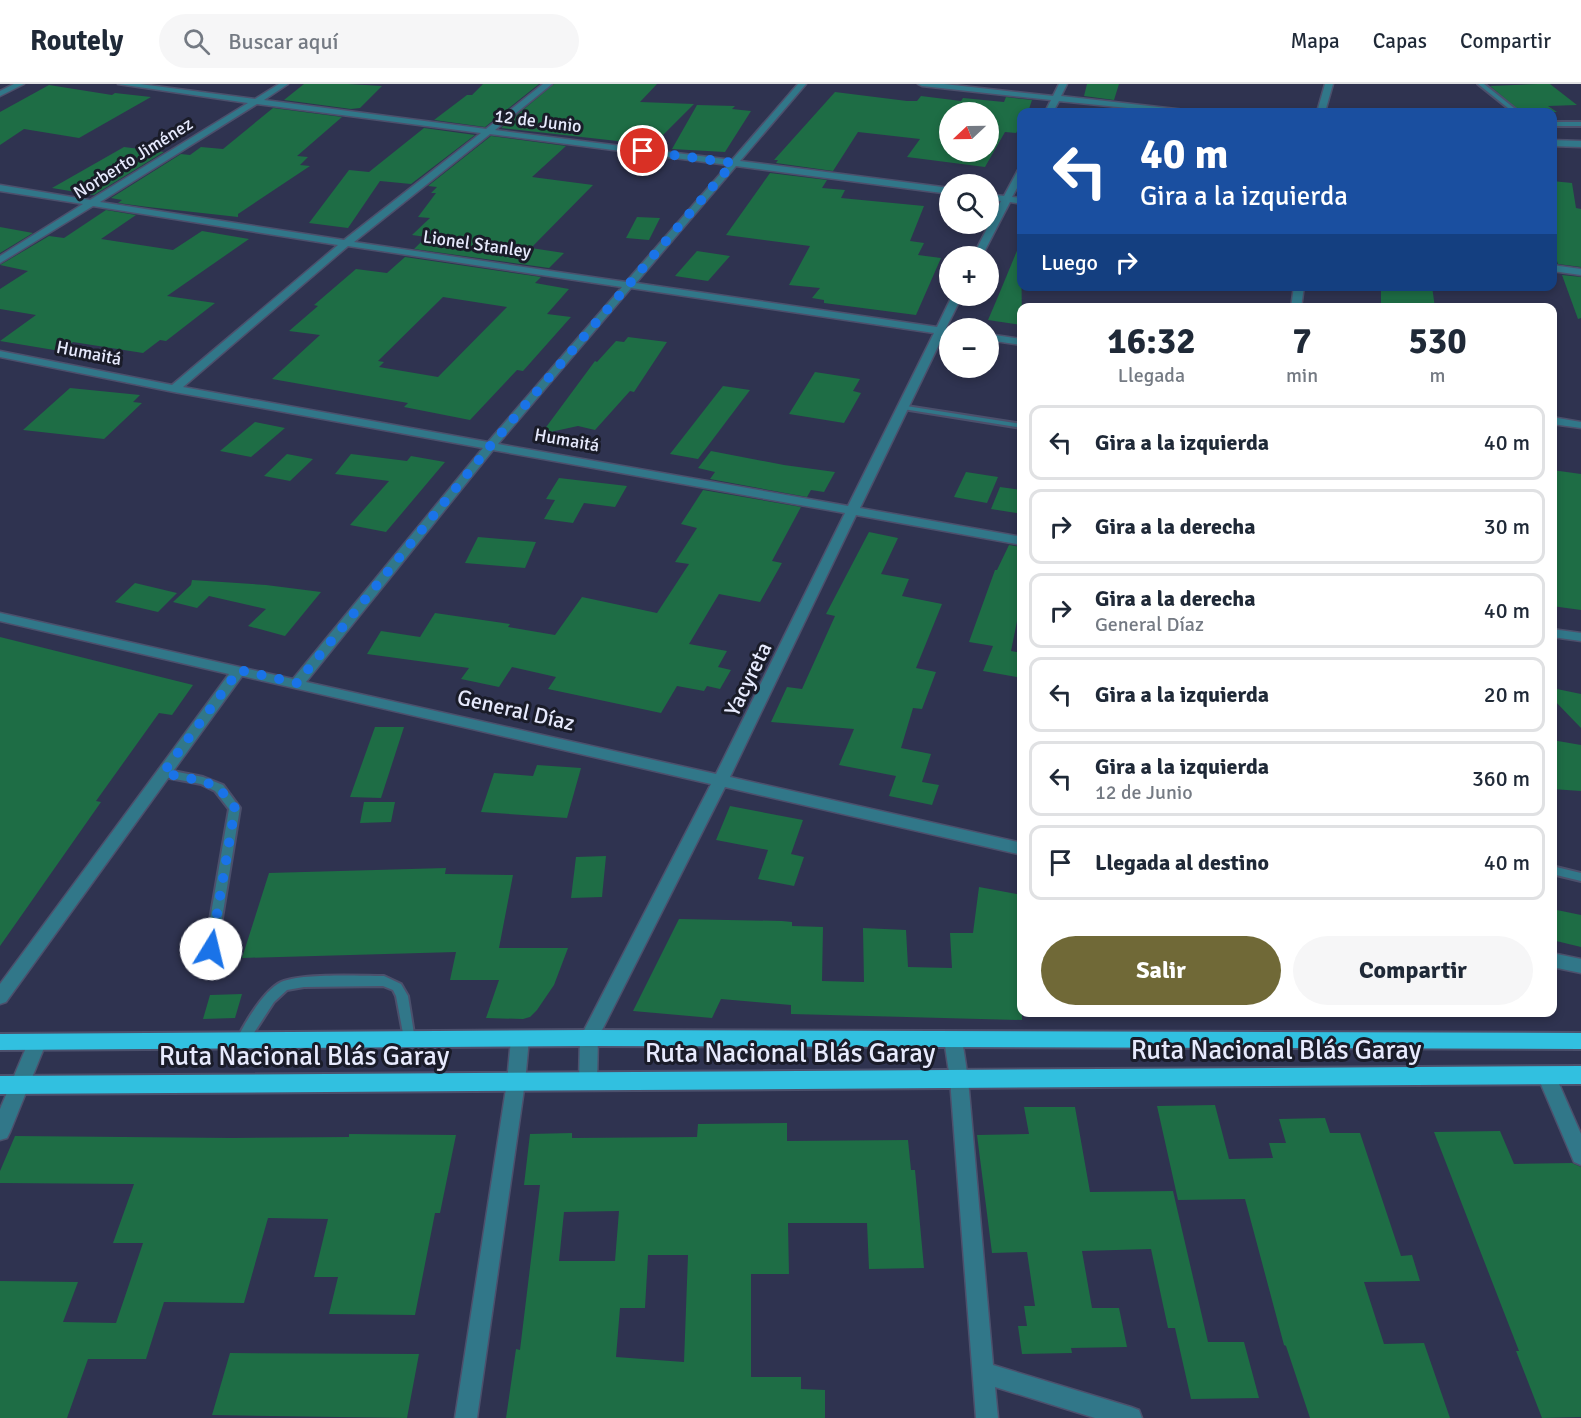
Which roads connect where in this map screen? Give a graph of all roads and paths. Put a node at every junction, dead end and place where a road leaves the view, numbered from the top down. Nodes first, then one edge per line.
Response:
1 (20, 84) edge
2 (122, 84) edge
3 (284, 84) edge
4 (548, 84) edge
5 (802, 84) edge
6 (922, 84) edge
7 (1064, 84) edge
8 (1329, 84) edge
9 (1481, 84) edge
10 (0, 94) edge
11 (1056, 98) junction
12 (256, 101) junction
13 (1051, 108) edge
14 (1148, 108) edge
15 (1323, 108) edge
16 (1511, 108) edge
17 (1557, 124) edge
18 (1581, 124) edge
19 (487, 131) junction
20 (1557, 143) edge
21 (1581, 144) edge
22 (733, 163) junction
23 (1017, 180) edge
24 (0, 188) edge
25 (939, 191) edge
26 (999, 198) edge
27 (1007, 199) junction
28 (1017, 200) edge
29 (92, 203) junction
30 (346, 243) junction
31 (982, 246) edge
32 (0, 260) edge
33 (1557, 269) edge
34 (1581, 272) edge
35 (629, 285) junction
36 (939, 330) edge
37 (999, 339) edge
38 (939, 340) edge
39 (1017, 341) edge
40 (0, 354) edge
41 (174, 388) junction
42 (903, 407) junction
43 (1557, 421) edge
44 (1017, 425) edge
45 (1581, 425) edge
46 (491, 445) junction
47 (854, 510) junction
48 (1017, 540) edge
49 (0, 617) edge
50 (1557, 634) edge
51 (1581, 637) edge
52 (239, 670) junction
53 (297, 683) junction
54 (163, 773) junction
55 (721, 780) junction
56 (1017, 848) edge
57 (1557, 871) edge
58 (1581, 877) edge
59 (211, 949) dead end
60 (1557, 961) edge
61 (1581, 966) edge
62 (0, 997) edge
63 (589, 1038) junction
64 (520, 1039) junction
65 (953, 1039) junction
66 (409, 1040) junction
67 (242, 1041) junction
68 (1581, 1041) edge
69 (0, 1042) edge
70 (37, 1042) junction
71 (1546, 1075) junction
72 (1581, 1075) edge
73 (959, 1079) junction
74 (588, 1081) junction
75 (516, 1082) junction
76 (10, 1085) edge
77 (0, 1132) edge
78 (1581, 1156) edge
79 (983, 1373) junction
80 (466, 1418) edge
81 (987, 1418) edge
82 (1131, 1418) edge

1 - 10 street
2 - 12 street, 12 de Junio
3 - 12 street, Norberto Jiménez
4 - 19 street
5 - 22 street
6 - 11 street
7 - 11 street
8 - 15 street
9 - 16 lane
11 - 13 street
11 - 14 street
12 - 19 street, 12 de Junio
12 - 29 street, Norberto Jiménez
17 - 18 lane
19 - 22 street, 12 de Junio
19 - 30 street
20 - 21 street
22 - 25 street, 12 de Junio
22 - 35 street
23 - 27 street
24 - 29 street, Lionel Stanley
26 - 27 street
27 - 28 street
27 - 31 street
29 - 30 street, Lionel Stanley
29 - 32 street, Norberto Jiménez
30 - 35 street, Lionel Stanley
30 - 41 street
33 - 34 street
35 - 36 street, Lionel Stanley
35 - 46 street
37 - 39 street
38 - 42 street, Yacyreta
40 - 41 street, Humaitá
41 - 46 street, Humaitá
42 - 44 lane
42 - 47 street, Yacyreta
43 - 45 street
46 - 47 street, Humaitá
46 - 53 street
47 - 48 street, Humaitá
47 - 55 street, Yacyreta
49 - 52 street, General Díaz
50 - 51 street
52 - 53 street, General Díaz
52 - 54 street
53 - 55 street, General Díaz
54 - 59 lane
54 - 62 street
55 - 56 street, General Díaz
55 - 63 street, Yacyreta
57 - 58 lane
60 - 61 street
63 - 64 highway, Ruta Nacional Blás Garay
63 - 65 highway, Ruta Nacional Blás Garay
63 - 74 street, Yacyreta
64 - 66 highway, Ruta Nacional Blás Garay
64 - 75 street
65 - 68 highway, Ruta Nacional Blás Garay
65 - 73 street
66 - 67 highway, Ruta Nacional Blás Garay
66 - 67 lane
67 - 70 highway, Ruta Nacional Blás Garay
69 - 70 highway, Ruta Nacional Blás Garay
70 - 76 street
71 - 72 highway, Ruta Nacional Blás Garay
71 - 73 highway, Ruta Nacional Blás Garay
71 - 78 street
73 - 74 highway, Ruta Nacional Blás Garay
73 - 79 street
74 - 75 highway, Ruta Nacional Blás Garay
75 - 76 highway, Ruta Nacional Blás Garay
75 - 80 street
76 - 77 street
79 - 81 street
79 - 82 street

